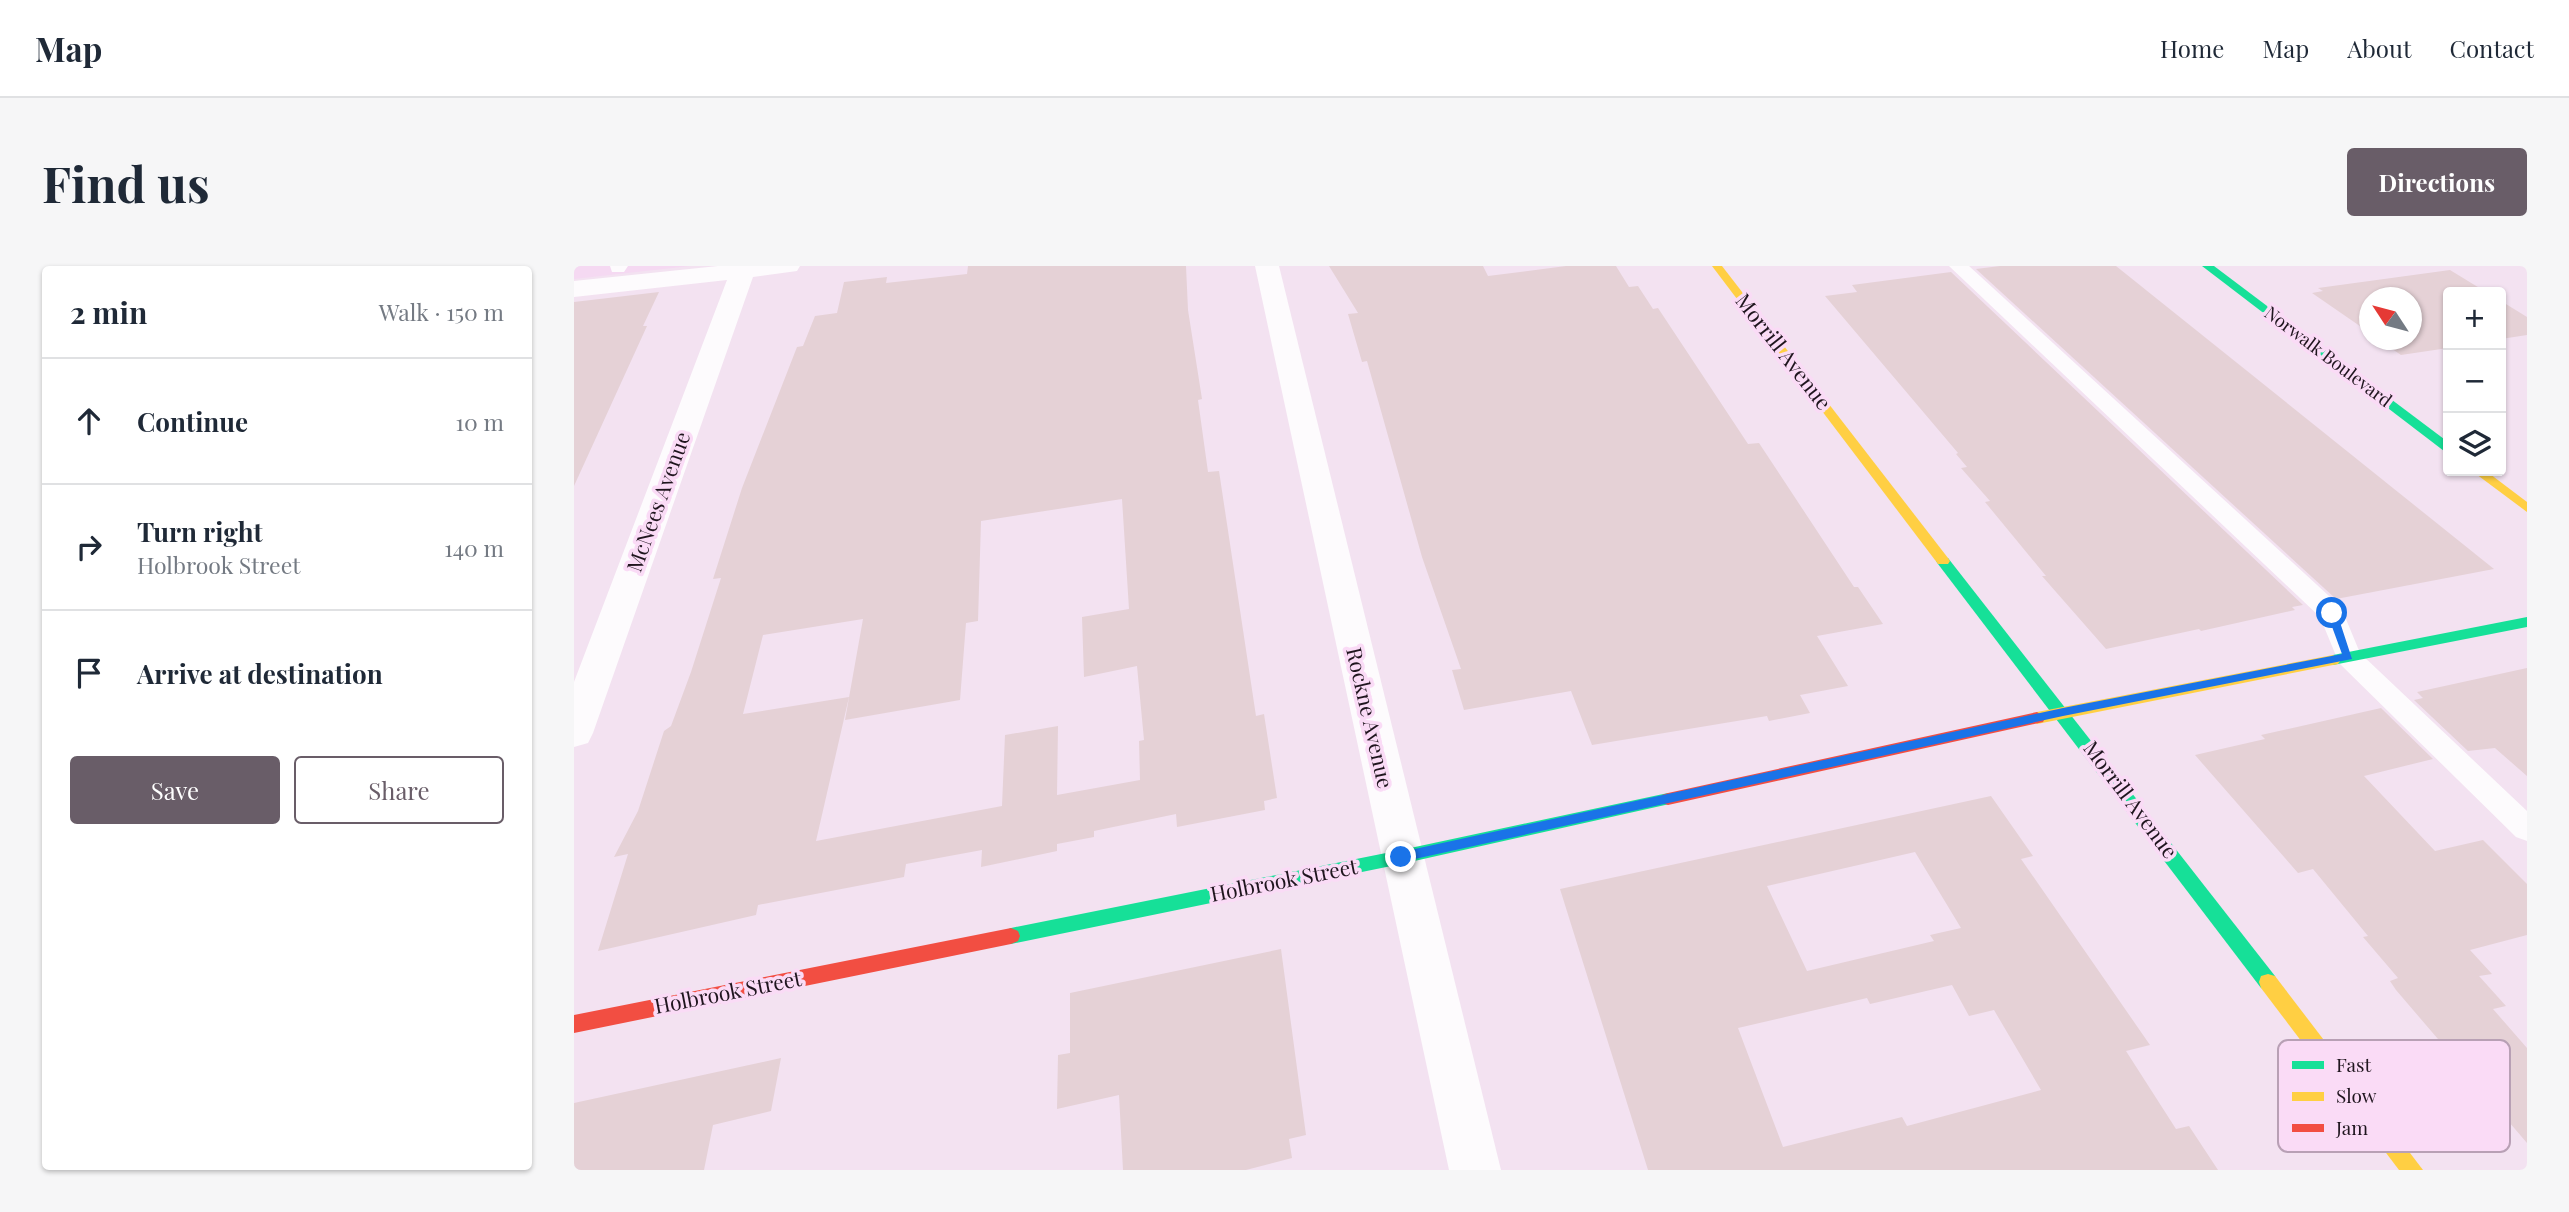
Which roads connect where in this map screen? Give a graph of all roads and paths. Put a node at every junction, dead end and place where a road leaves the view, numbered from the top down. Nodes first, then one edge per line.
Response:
1 (788, 266) edge
2 (1266, 266) edge
3 (1717, 266) edge
4 (1958, 266) edge
5 (2207, 266) edge
6 (743, 271) junction
7 (574, 289) edge
8 (2443, 445) edge
9 (2485, 476) edge
10 (2524, 503) edge
11 (2527, 622) edge
12 (2348, 657) junction
13 (2063, 712) junction
14 (574, 733) edge
15 (2527, 828) edge
16 (1401, 857) junction
17 (574, 1024) edge
18 (2313, 1040) edge
19 (2398, 1152) edge
20 (1475, 1170) edge
21 (2412, 1170) edge

1 - 6 street
2 - 16 street, Rockne Avenue
3 - 13 street, Morrill Avenue
4 - 12 lane
5 - 8 street, Norwalk Boulevard
6 - 7 street
6 - 14 street, McNees Avenue
9 - 10 street
11 - 12 street, Holbrook Street
12 - 13 street, Holbrook Street
12 - 15 lane
13 - 16 street, Holbrook Street
13 - 18 street, Morrill Avenue
16 - 17 street, Holbrook Street
16 - 20 street, Rockne Avenue
19 - 21 street, Morrill Avenue

